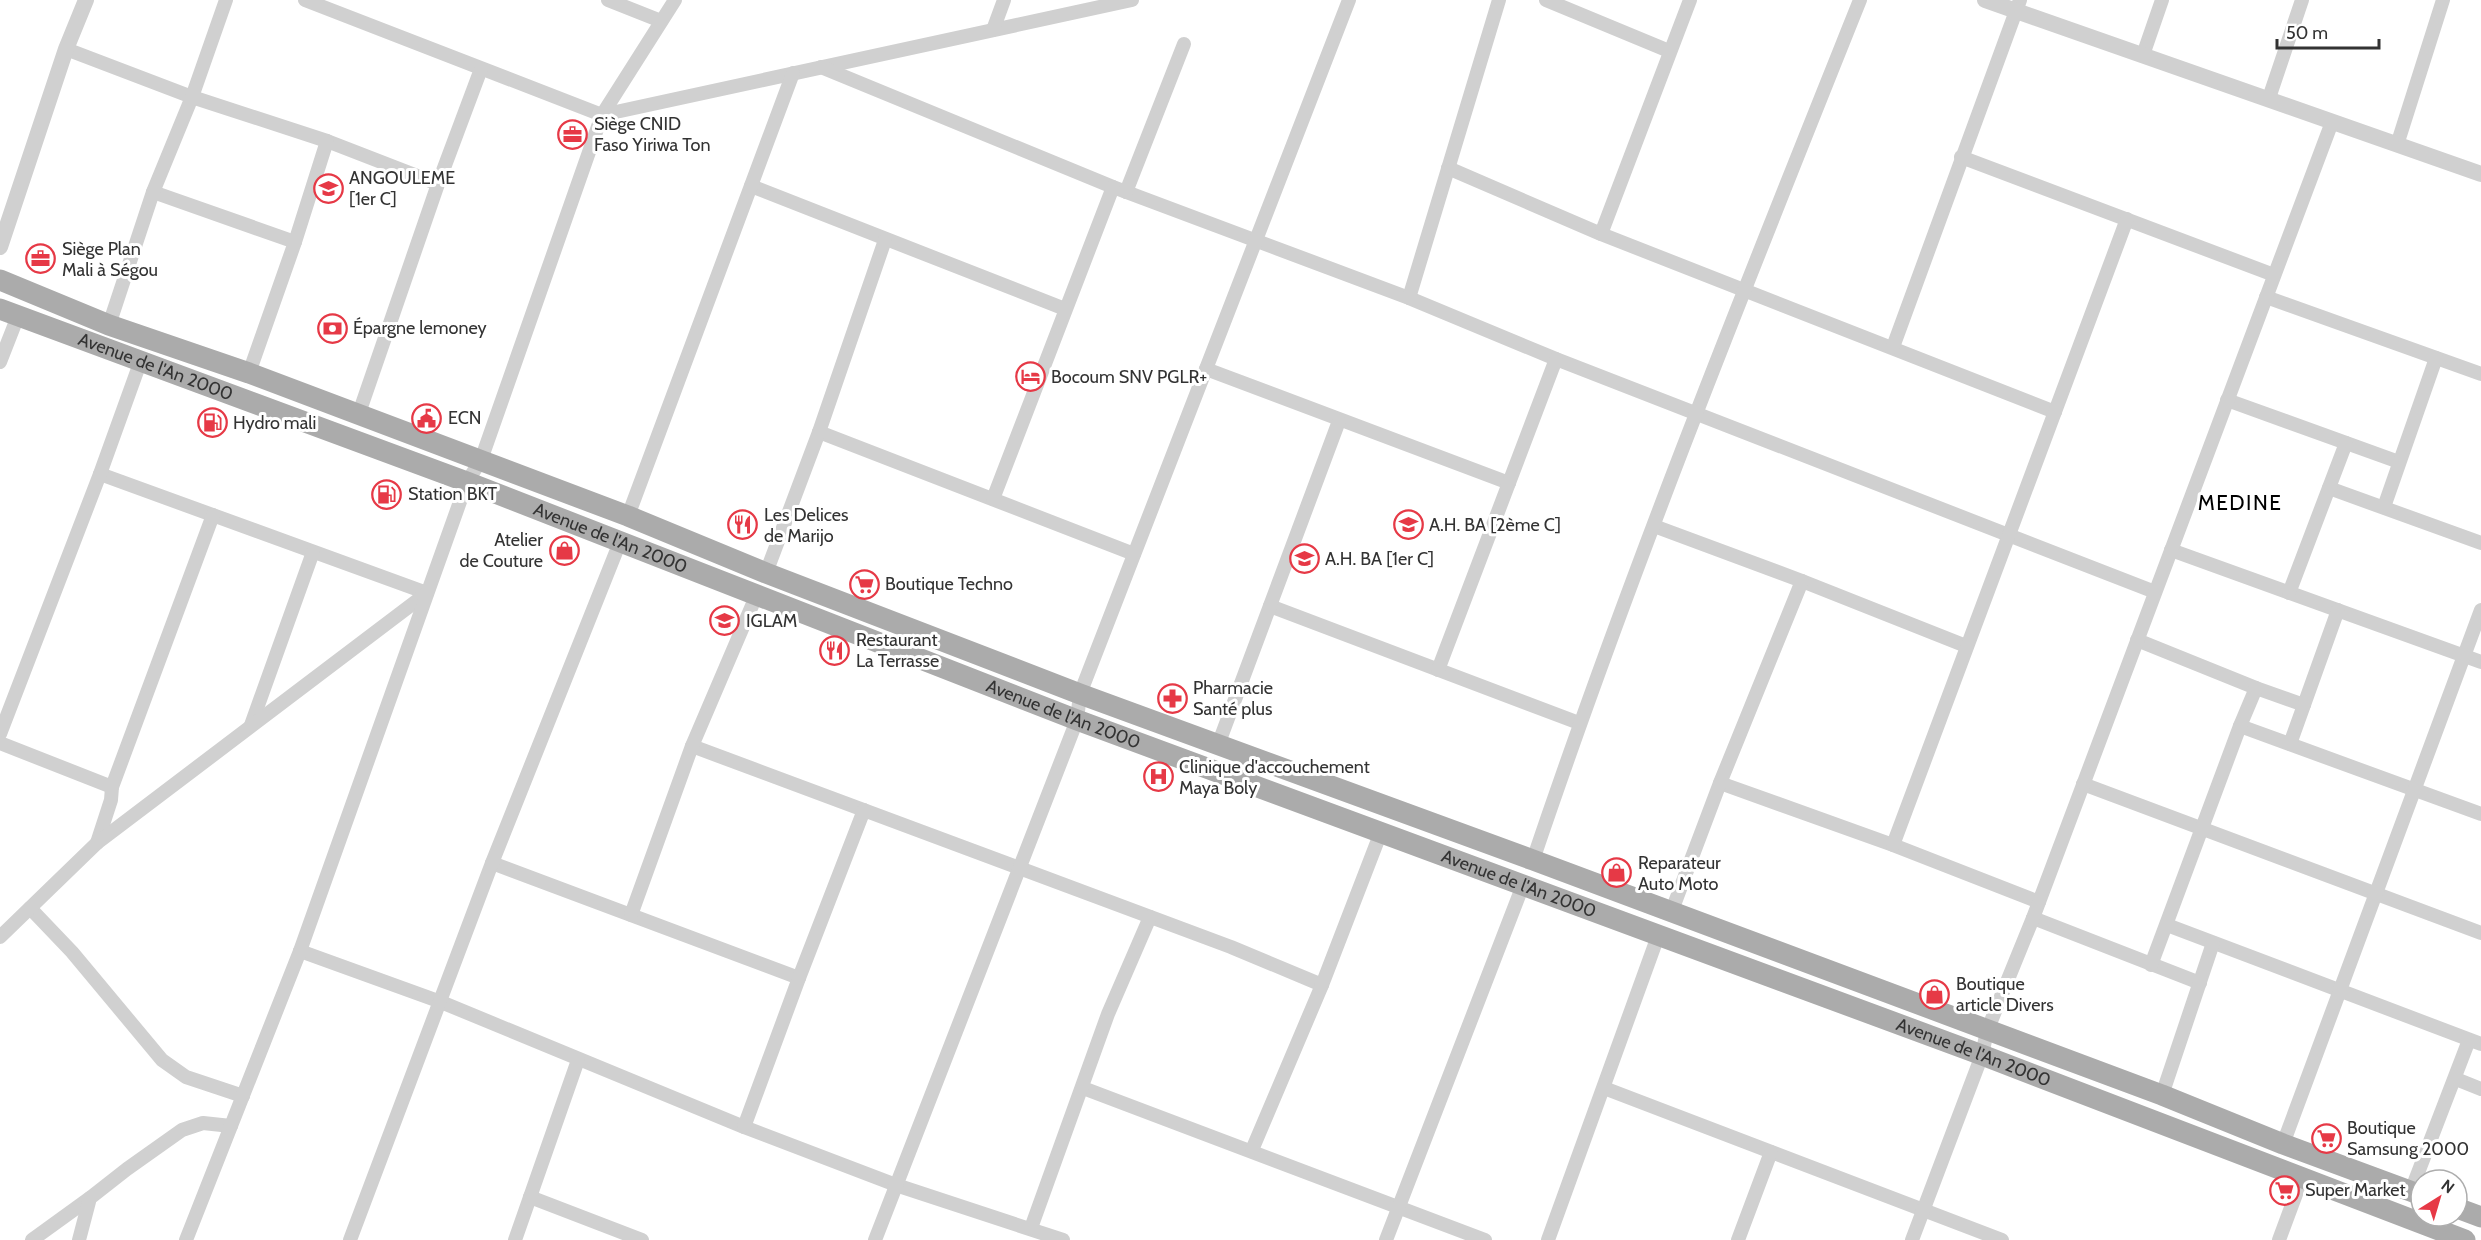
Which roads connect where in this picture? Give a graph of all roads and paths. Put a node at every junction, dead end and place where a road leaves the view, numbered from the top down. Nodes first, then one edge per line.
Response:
1 (86, 0) edge
2 (226, 0) edge
3 (305, 0) edge
4 (608, 0) edge
5 (675, 0) edge
6 (1004, 0) edge
7 (1132, 0) edge
8 (1349, 0) edge
9 (1499, 0) edge
10 (1546, 0) edge
11 (1690, 0) edge
12 (1860, 0) edge
13 (1985, 0) edge
14 (2162, 0) edge
15 (2301, 0) edge
16 (2444, 0) edge
17 (2018, 5) edge
18 (340, 6) edge
19 (661, 21) junction
20 (993, 30) junction
21 (1184, 44) dead end
22 (66, 49) junction
23 (1670, 51) junction
24 (2143, 56) junction
25 (821, 68) junction
26 (482, 69) junction
27 (793, 74) junction
28 (192, 97) junction
29 (2269, 98) junction
30 (602, 115) junction
31 (2332, 122) junction
32 (327, 141) junction
33 (2397, 145) junction
34 (1961, 157) junction
35 (1448, 168) junction
36 (2481, 174) edge
37 (438, 184) junction
38 (751, 186) junction
39 (1120, 189) junction
40 (153, 192) junction
41 (2127, 219) junction
42 (1601, 234) junction
43 (885, 240) junction
44 (295, 242) junction
45 (1255, 242) junction
46 (0, 247) edge
47 (2274, 275) junction
48 (0, 280) edge
49 (1743, 291) junction
50 (2266, 297) junction
51 (1409, 298) junction
52 (1065, 309) junction
53 (9, 313) edge
54 (109, 325) junction
55 (1893, 347) junction
56 (2436, 357) junction
57 (1556, 359) junction
58 (0, 362) edge
59 (140, 363) junction
60 (1206, 369) junction
61 (249, 373) junction
62 (2481, 374) edge
63 (2227, 400) junction
64 (2055, 412) junction
65 (1696, 414) junction
66 (358, 416) junction
67 (1339, 420) junction
68 (819, 432) junction
69 (2346, 443) junction
70 (481, 460) junction
71 (2399, 462) junction
72 (100, 474) junction
73 (467, 482) junction
74 (1509, 483) junction
75 (2330, 488) junction
76 (993, 499) junction
77 (2384, 507) junction
78 (213, 515) junction
79 (628, 516) junction
80 (1654, 526) junction
81 (2008, 534) junction
82 (620, 542) junction
83 (2481, 543) edge
84 (2171, 550) junction
85 (314, 552) junction
86 (1134, 554) junction
87 (766, 573) junction
88 (1802, 581) junction
89 (2155, 592) junction
90 (427, 593) junction
91 (2289, 593) junction
92 (757, 594) junction
93 (1270, 606) junction
94 (2337, 610) junction
95 (2481, 610) edge
96 (2137, 640) junction
97 (1966, 646) junction
98 (2464, 656) junction
99 (2481, 662) edge
100 (1438, 670) junction
101 (2256, 688) junction
102 (1080, 694) junction
103 (2304, 705) junction
104 (1077, 720) junction
105 (1579, 723) junction
106 (251, 726) junction
107 (2240, 726) junction
108 (0, 734) edge
109 (0, 743) edge
110 (2290, 744) junction
111 (1218, 745) junction
112 (692, 746) junction
113 (1720, 783) junction
114 (2083, 784) junction
115 (112, 787) junction
116 (2414, 790) junction
117 (864, 810) junction
118 (2481, 814) edge
119 (2202, 830) junction
120 (1380, 832) junction
121 (97, 843) junction
122 (1893, 845) junction
123 (1533, 860) junction
124 (492, 863) junction
125 (1019, 868) junction
126 (1523, 885) junction
127 (2375, 895) junction
128 (2039, 902) junction
129 (30, 908) junction
130 (1671, 913) junction
131 (631, 915) junction
132 (1150, 917) junction
133 (2033, 918) junction
134 (2167, 925) junction
135 (2481, 933) edge
136 (1658, 936) junction
137 (0, 937) edge
138 (2213, 943) junction
139 (300, 951) junction
140 (2151, 965) junction
141 (798, 978) junction
142 (2200, 983) junction
143 (1322, 984) junction
144 (2339, 992) junction
145 (441, 1002) junction
146 (1987, 1031) junction
147 (2475, 1042) edge
148 (1982, 1055) junction
149 (578, 1060) junction
150 (2456, 1079) junction
151 (1083, 1088) junction
152 (1604, 1088) junction
153 (2481, 1089) edge
154 (2162, 1095) junction
155 (243, 1096) junction
156 (231, 1126) junction
157 (744, 1127) junction
158 (2283, 1144) junction
159 (1252, 1150) junction
160 (1771, 1152) junction
161 (2425, 1168) edge
162 (2302, 1178) junction
163 (896, 1185) junction
164 (2409, 1190) edge
165 (530, 1197) junction
166 (90, 1198) junction
167 (1398, 1206) junction
168 (1923, 1210) junction
169 (1031, 1228) junction
170 (2439, 1235) edge
171 (32, 1240) edge
172 (79, 1240) edge
173 (186, 1240) edge
174 (350, 1240) edge
175 (515, 1240) edge
176 (642, 1240) edge
177 (875, 1240) edge
178 (1063, 1240) edge
179 (1386, 1240) edge
180 (1485, 1240) edge
181 (1548, 1240) edge
182 (1738, 1240) edge
183 (1912, 1240) edge
184 (2002, 1240) edge
185 (2279, 1240) edge
186 (2465, 1240) edge

1 - 22 street
2 - 28 street
3 - 18 street
4 - 19 street
5 - 19 street
6 - 20 street
7 - 20 street
8 - 45 street
9 - 35 street
10 - 23 street
11 - 23 street
12 - 49 street
13 - 17 street
14 - 24 street
15 - 29 street
16 - 33 street
17 - 24 street
17 - 34 street
18 - 26 street
19 - 30 street
20 - 25 street
21 - 39 street
22 - 28 street
22 - 46 street
23 - 42 street
24 - 29 street
25 - 27 street
25 - 39 street
26 - 30 street
26 - 37 street
27 - 30 street
27 - 38 street
28 - 32 street
28 - 40 street
29 - 31 street
30 - 70 street
31 - 33 street
31 - 47 street
32 - 37 street
32 - 44 street
33 - 36 street
34 - 41 street
34 - 55 street
35 - 42 street
35 - 51 street
37 - 66 street
38 - 43 street
38 - 79 street
39 - 45 street
39 - 52 street
40 - 44 street
40 - 54 street
41 - 47 street
41 - 64 street
42 - 49 street
43 - 52 street
43 - 68 street
44 - 61 street
45 - 51 street
45 - 60 street
47 - 50 street
48 - 54 main road, Avenue de l'An 2000
49 - 55 street
49 - 65 street
50 - 56 street
50 - 63 street
51 - 57 street
52 - 76 street
53 - 58 street
53 - 59 main road, Avenue de l'An 2000
54 - 61 main road, Avenue de l'An 2000
55 - 64 street
56 - 62 street
56 - 71 street
57 - 65 street
57 - 74 street
59 - 72 street
59 - 73 main road, Avenue de l'An 2000
60 - 67 street
60 - 86 street
61 - 66 main road, Avenue de l'An 2000
63 - 69 street
63 - 84 street
64 - 81 street
65 - 80 street
65 - 81 street
66 - 70 main road, Avenue de l'An 2000
67 - 74 street
67 - 93 street
68 - 76 street
68 - 87 street
69 - 71 street
69 - 75 street
70 - 73 street
70 - 79 main road, Avenue de l'An 2000
71 - 77 street
72 - 78 street
72 - 108 street
73 - 82 main road, Avenue de l'An 2000
73 - 90 street
74 - 100 street
75 - 77 street
75 - 91 street
76 - 86 street
77 - 83 street
78 - 85 street
78 - 115 street
79 - 87 main road, Avenue de l'An 2000
80 - 88 street
80 - 105 street
81 - 89 street
81 - 97 street
82 - 92 main road, Avenue de l'An 2000
82 - 124 street
84 - 89 street
84 - 91 street
85 - 90 street
85 - 106 street
86 - 102 street
87 - 102 main road, Avenue de l'An 2000
88 - 97 street
88 - 113 street
89 - 96 street
90 - 106 street
90 - 139 street
91 - 94 street
92 - 104 main road, Avenue de l'An 2000
92 - 112 street
93 - 100 street
93 - 111 street
94 - 98 street
94 - 103 street
95 - 98 street
96 - 101 street
96 - 114 street
97 - 122 street
98 - 99 street
98 - 116 street
100 - 105 street
101 - 103 street
101 - 107 street
102 - 104 street
102 - 111 main road, Avenue de l'An 2000
103 - 110 street
104 - 120 main road, Avenue de l'An 2000
104 - 125 street
105 - 123 street
106 - 121 street
107 - 110 street
107 - 119 street
109 - 115 street
110 - 116 street
111 - 123 main road, Avenue de l'An 2000
112 - 117 street
112 - 131 street
113 - 122 street
113 - 130 street
114 - 119 street
114 - 128 street
115 - 121 street
116 - 118 street
116 - 127 street
117 - 125 street
117 - 141 street
119 - 127 street
119 - 134 street
120 - 126 main road, Avenue de l'An 2000
120 - 143 street
121 - 129 street
122 - 128 street
123 - 130 main road, Avenue de l'An 2000
124 - 131 street
124 - 145 street
125 - 132 street
125 - 163 street
126 - 136 main road, Avenue de l'An 2000
126 - 167 street
127 - 135 street
127 - 144 street
128 - 133 street
129 - 137 street
129 - 155 street
130 - 146 main road, Avenue de l'An 2000
131 - 141 street
132 - 143 street
132 - 151 street
133 - 140 street
133 - 146 street
134 - 138 street
134 - 140 street
136 - 148 main road, Avenue de l'An 2000
136 - 152 street
138 - 142 street
138 - 144 street
139 - 145 street
139 - 155 street
140 - 142 street
141 - 157 street
142 - 154 street
143 - 159 street
144 - 147 street
144 - 158 street
145 - 149 street
145 - 174 street
146 - 148 street
146 - 154 main road, Avenue de l'An 2000
147 - 150 street
148 - 162 main road, Avenue de l'An 2000
148 - 168 street
149 - 157 street
149 - 165 street
150 - 153 street
150 - 161 street
151 - 159 street
151 - 169 street
152 - 160 street
152 - 181 street
154 - 158 main road, Avenue de l'An 2000
155 - 156 street
156 - 166 street
156 - 173 street
157 - 163 street
158 - 164 main road, Avenue de l'An 2000
159 - 167 street
160 - 168 street
160 - 182 street
162 - 170 main road, Avenue de l'An 2000
162 - 185 street
163 - 169 street
163 - 177 street
165 - 175 street
165 - 176 street
166 - 171 street
166 - 172 street
167 - 179 street
167 - 180 street
168 - 183 street
168 - 184 street
169 - 178 street
170 - 186 main road, Avenue de l'An 2000

